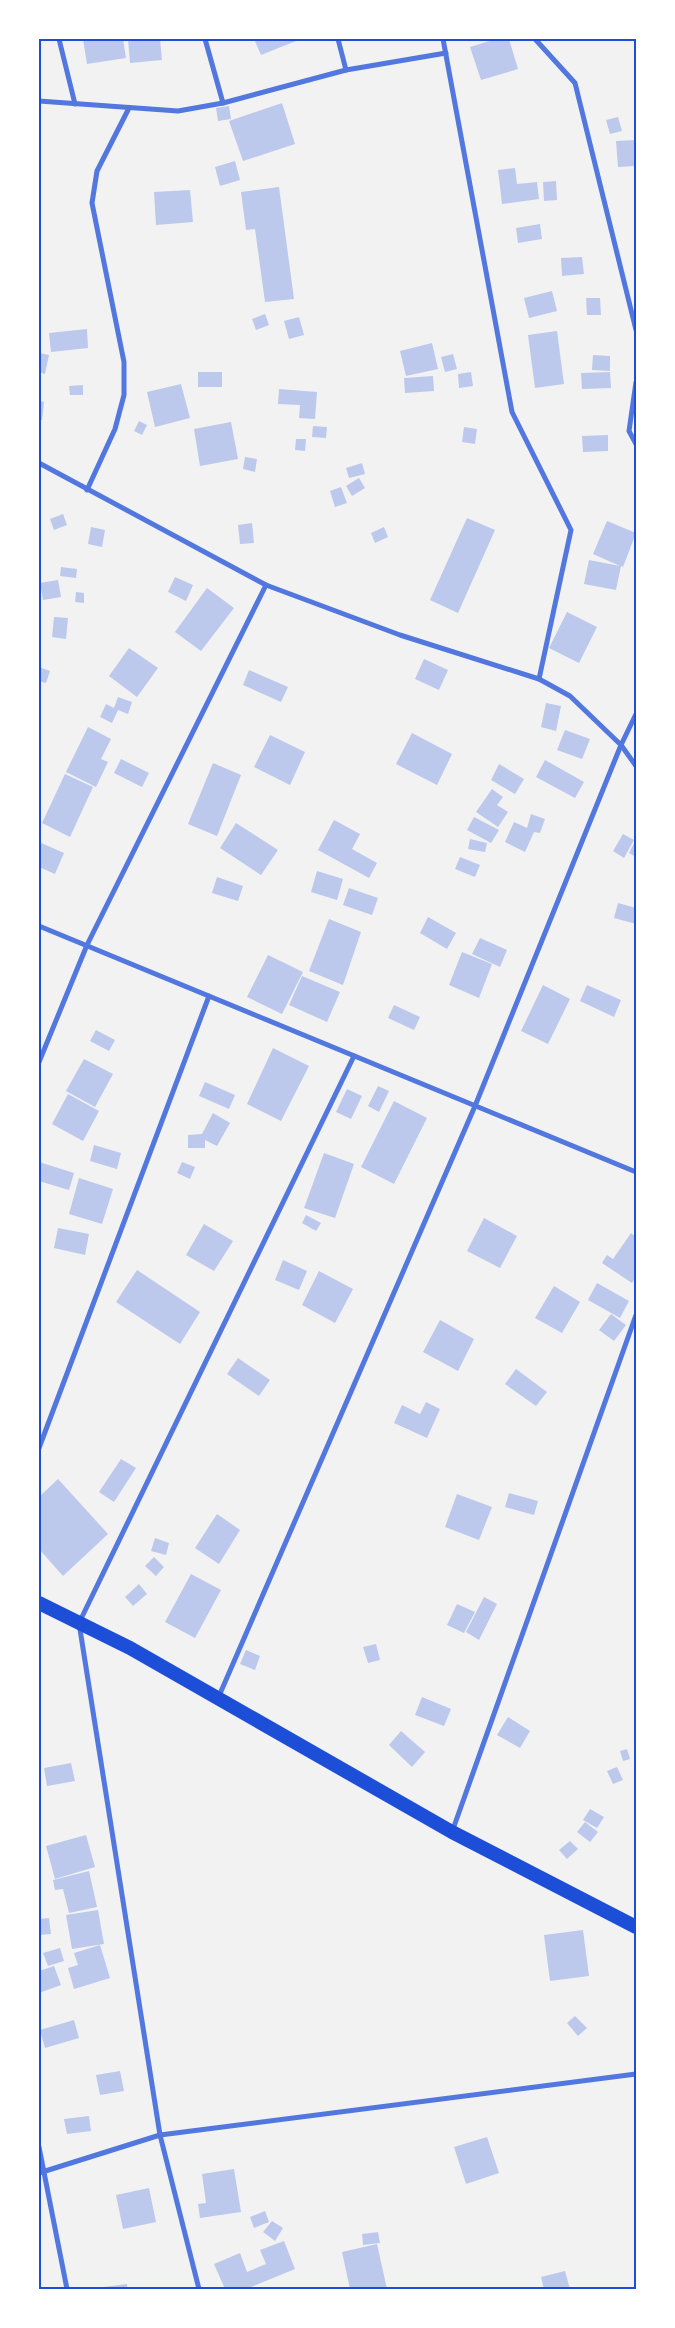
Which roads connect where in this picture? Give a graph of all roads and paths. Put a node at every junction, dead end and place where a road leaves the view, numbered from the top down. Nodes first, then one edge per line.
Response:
1 (59, 39) edge
2 (205, 39) edge
3 (338, 39) edge
4 (443, 39) edge
5 (535, 39) edge
6 (446, 53) junction
7 (346, 70) junction
8 (39, 101) edge
9 (223, 103) junction
10 (75, 104) junction
11 (129, 108) junction
12 (636, 330) edge
13 (636, 382) edge
14 (636, 444) edge
15 (39, 463) edge
16 (87, 490) junction
17 (266, 586) junction
18 (539, 679) junction
19 (636, 714) edge
20 (621, 745) junction
21 (636, 766) edge
22 (39, 926) edge
23 (87, 945) junction
24 (209, 996) junction
25 (354, 1056) junction
26 (39, 1062) edge
27 (475, 1106) junction
28 (636, 1172) edge
29 (636, 1315) edge
30 (39, 1448) edge
31 (39, 1602) edge
32 (79, 1623) junction
33 (218, 1699) junction
34 (452, 1832) junction
35 (636, 1927) edge
36 (636, 2074) edge
37 (160, 2135) junction
38 (39, 2147) edge
39 (45, 2171) junction
40 (39, 2173) edge
41 (67, 2289) edge
42 (199, 2289) edge

1 - 10 street
2 - 9 street
3 - 7 street
4 - 6 street
5 - 12 street
6 - 7 street
6 - 18 street
7 - 9 street
8 - 10 street
9 - 11 street
10 - 11 street
11 - 16 street
13 - 14 street
15 - 16 street
16 - 17 street
17 - 18 street
17 - 23 street
18 - 20 street
19 - 20 street
20 - 21 street
20 - 27 street
22 - 23 street
23 - 24 street
23 - 26 street
24 - 25 street
24 - 30 street
25 - 27 street
25 - 32 street
27 - 28 street
27 - 33 street
29 - 34 street
31 - 32 highway
32 - 33 highway
32 - 37 street
33 - 34 highway
34 - 35 highway
36 - 37 street
37 - 39 street
37 - 42 street
38 - 39 street
39 - 40 street
39 - 41 street

